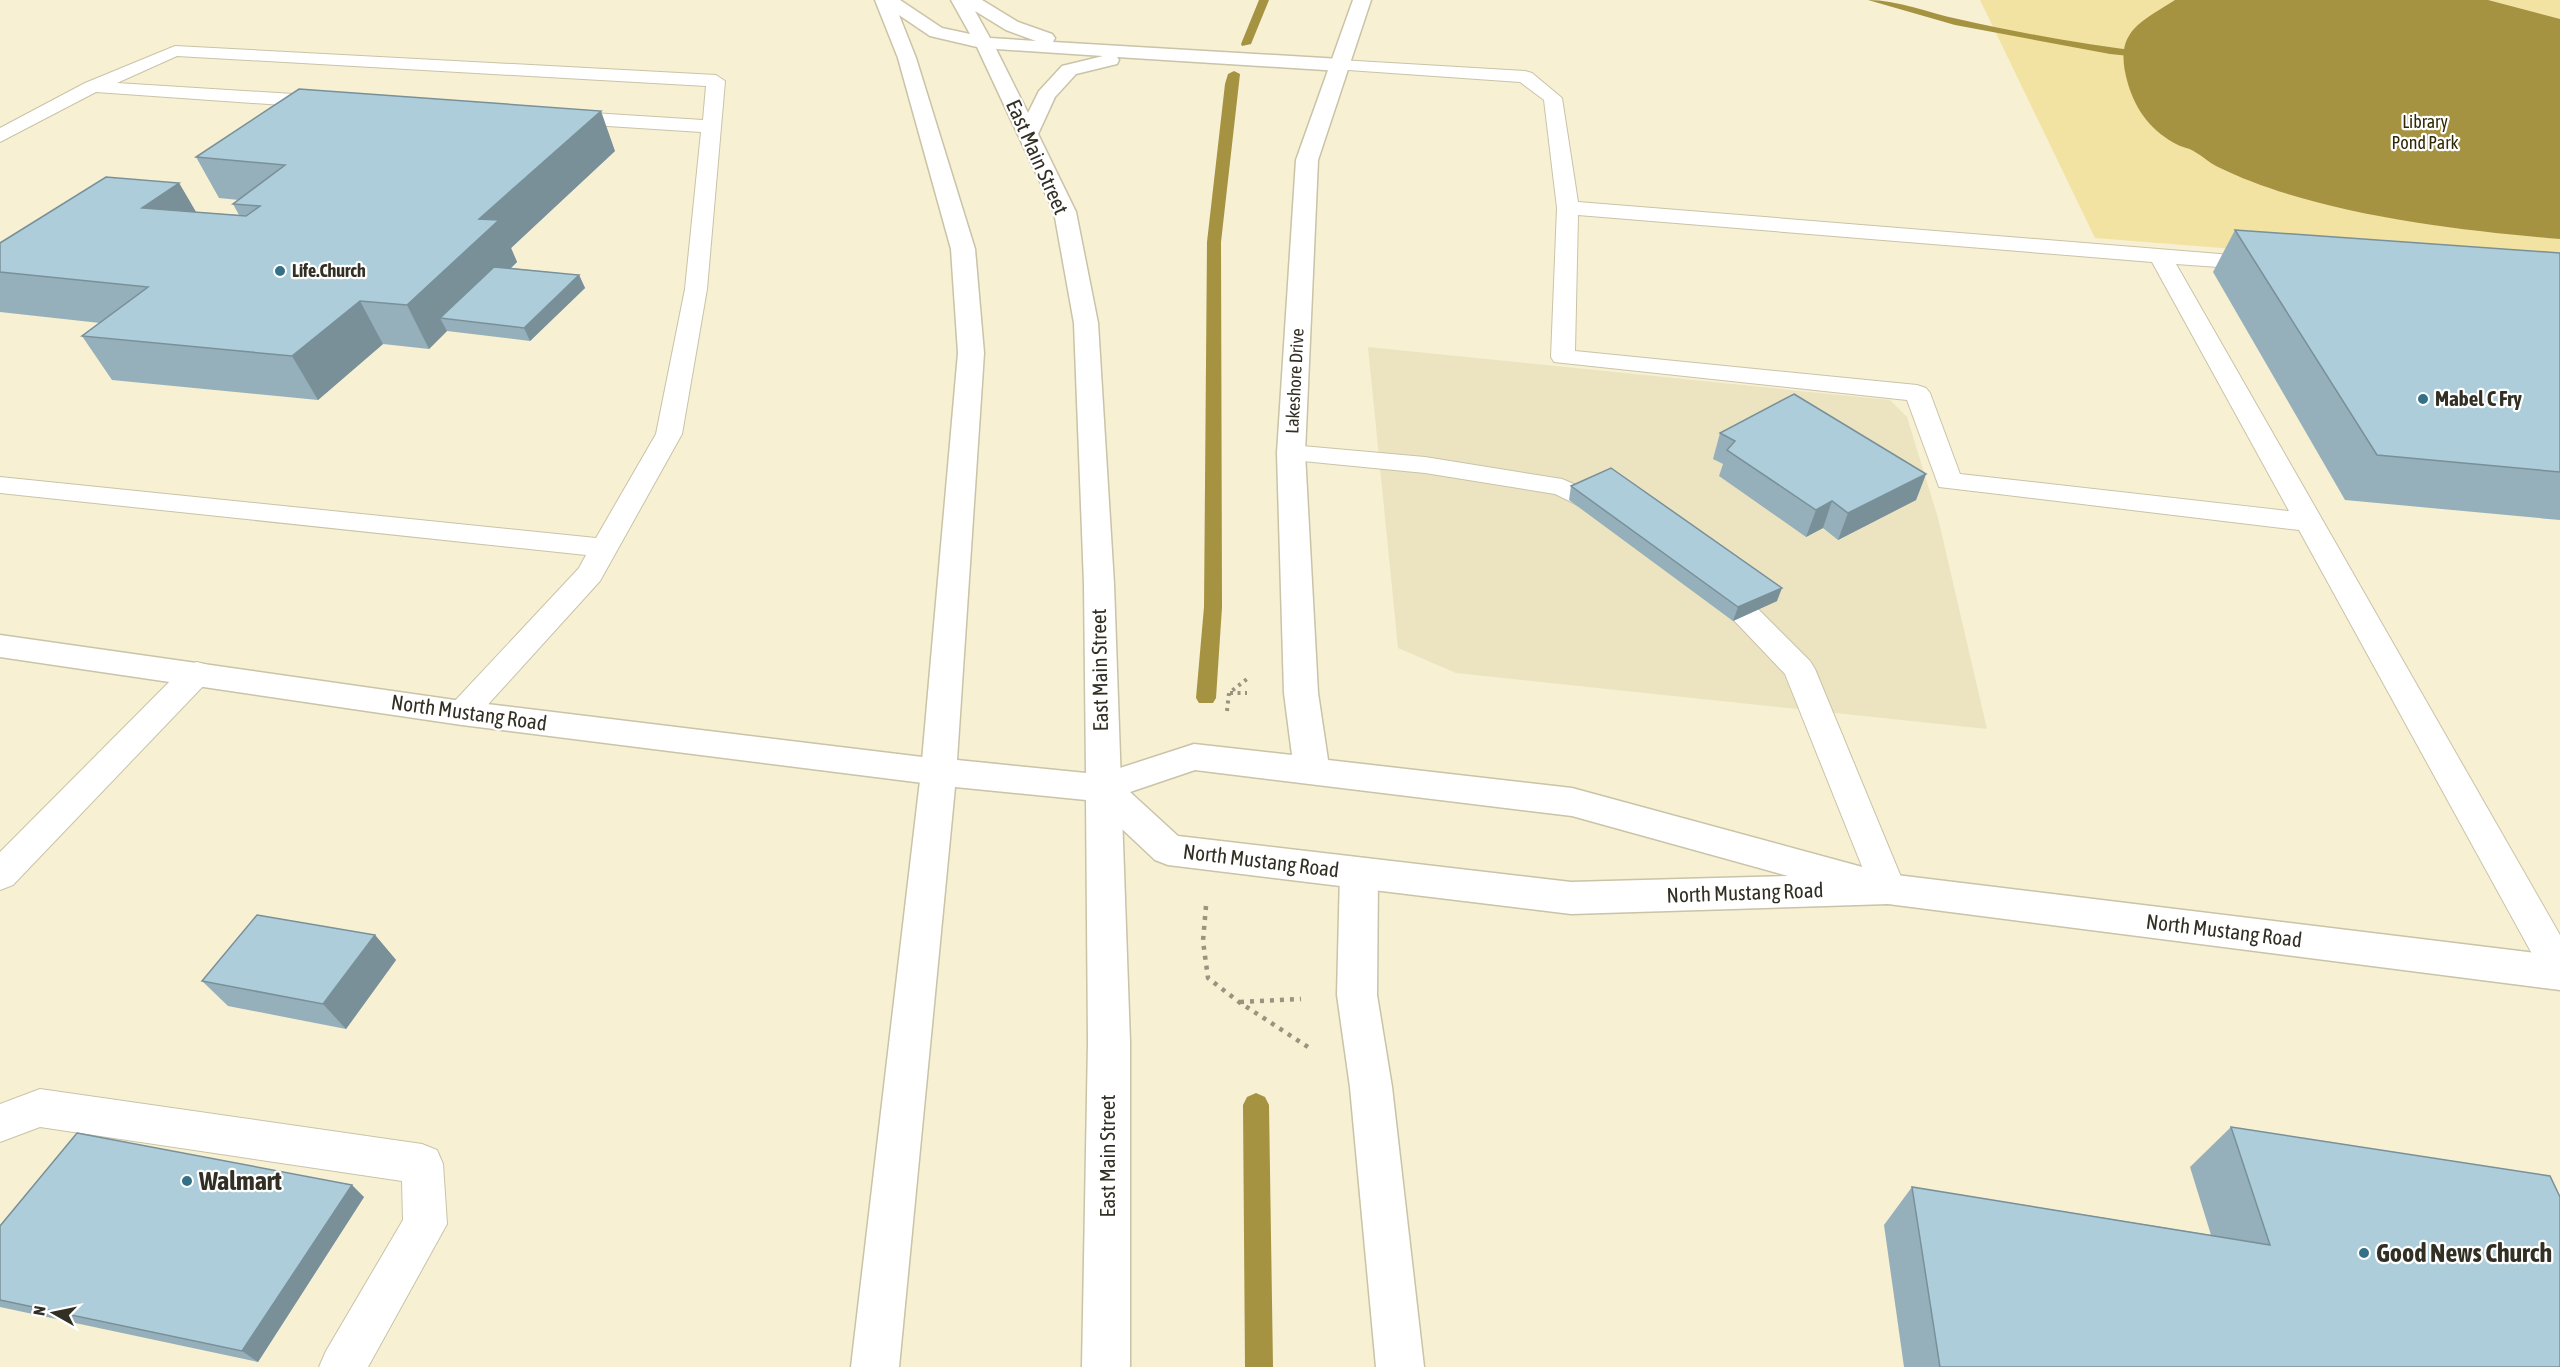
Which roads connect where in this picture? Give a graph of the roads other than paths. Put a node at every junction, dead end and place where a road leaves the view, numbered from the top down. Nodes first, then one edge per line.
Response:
1 (886, 0) edge
2 (960, 0) edge
3 (970, 0) edge
4 (1362, 0) edge
5 (984, 43) junction
6 (1139, 53) junction
7 (1340, 65) junction
8 (92, 87) junction
9 (343, 103) edge
10 (546, 116) edge
11 (713, 127) junction
12 (1028, 133) junction
13 (0, 136) edge
14 (1568, 208) junction
15 (2160, 256) junction
16 (2278, 264) edge
17 (1291, 453) junction
18 (0, 485) edge
19 (1633, 521) edge
20 (2308, 522) junction
21 (605, 548) junction
22 (1699, 566) edge
23 (0, 645) edge
24 (197, 673) junction
25 (462, 713) junction
26 (1312, 771) junction
27 (939, 772) junction
28 (1102, 788) junction
29 (1359, 873) junction
30 (0, 875) edge
31 (1888, 889) junction
32 (2560, 972) edge
33 (0, 1123) edge
34 (342, 1367) edge
35 (876, 1367) edge
36 (1106, 1367) edge
37 (1400, 1367) edge

1 - 5 main road
1 - 27 main road
2 - 5 main road, East Main Street
3 - 6 main road
4 - 7 main road, Lakeshore Drive
5 - 6 main road
5 - 12 main road, East Main Street
6 - 7 main road
6 - 12 main road
7 - 14 lane
7 - 17 main road, Lakeshore Drive
8 - 9 lane
8 - 11 lane
8 - 13 lane
10 - 11 lane
11 - 21 lane
12 - 28 main road, East Main Street
14 - 15 lane
14 - 20 lane
15 - 16 lane
15 - 20 lane
17 - 19 lane
17 - 26 main road, Lakeshore Drive
18 - 21 lane
20 - 32 lane
21 - 25 lane
22 - 31 lane
23 - 24 main road, North Mustang Road
24 - 25 main road, North Mustang Road
24 - 30 lane
25 - 27 main road, North Mustang Road
26 - 28 main road, North Mustang Road
26 - 31 main road, North Mustang Road
27 - 28 main road, North Mustang Road
27 - 35 main road
28 - 29 main road, North Mustang Road
28 - 36 main road, East Main Street
29 - 31 main road, North Mustang Road
29 - 37 main road
31 - 32 main road, North Mustang Road
33 - 34 lane

